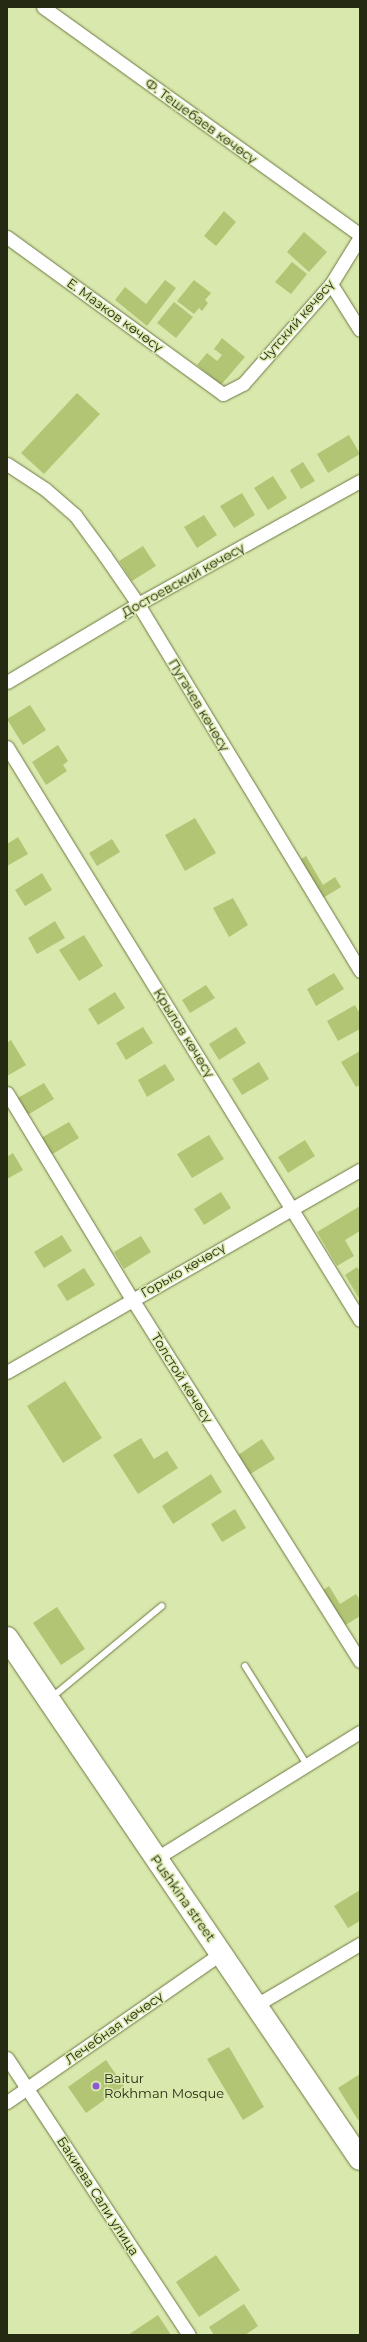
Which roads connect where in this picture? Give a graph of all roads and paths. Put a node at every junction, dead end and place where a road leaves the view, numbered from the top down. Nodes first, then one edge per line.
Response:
1 (43, 7) edge
2 (7, 236) edge
3 (360, 236) edge
4 (331, 284) junction
5 (360, 330) edge
6 (223, 394) joint
7 (7, 464) edge
8 (360, 481) edge
9 (138, 604) junction
10 (7, 682) edge
11 (7, 747) edge
12 (360, 971) edge
13 (7, 1093) edge
14 (360, 1170) edge
15 (292, 1208) junction
16 (132, 1299) junction
17 (360, 1320) edge
18 (7, 1372) edge
19 (162, 1606) dead end
20 (7, 1638) edge
21 (360, 1661) edge
22 (245, 1666) dead end
23 (50, 1699) junction
24 (360, 1732) edge
25 (307, 1765) junction
26 (156, 1859) junction
27 (360, 1944) edge
28 (221, 1953) junction
29 (256, 2005) junction
30 (7, 2058) edge
31 (27, 2088) junction
32 (7, 2102) edge
33 (360, 2159) edge
34 (189, 2335) edge

1 - 3 street, Ф. Тешебаев көчөсү
2 - 6 street, Е. Мазков көчөсү
3 - 4 street, Чутский көчөсү
4 - 5 street
4 - 6 street, Чутский көчөсү
7 - 9 street, Пугачев көчөсү
8 - 9 street, Достоевский көчөсү
9 - 10 street, Достоевский көчөсү
9 - 12 street, Пугачев көчөсү
11 - 15 street, Крылов көчөсү
13 - 16 street, Толстой көчөсү
14 - 15 street, Горько көчөсү
15 - 16 street, Горько көчөсү
15 - 17 street, Крылов көчөсү
16 - 18 street, Горько көчөсү
16 - 21 street, Толстой көчөсү
19 - 23 lane
20 - 23 highway, Pushkina street
22 - 25 lane
23 - 26 highway, Pushkina street
24 - 25 street
25 - 26 street
26 - 28 highway, Pushkina street
27 - 29 street
28 - 29 highway, Pushkina street
28 - 31 street, Лечебная көчөсү
29 - 33 highway, Pushkina street
30 - 31 street, Бакиева Сали улица
31 - 32 street, Лечебная көчөсү
31 - 34 street, Бакиева Сали улица

